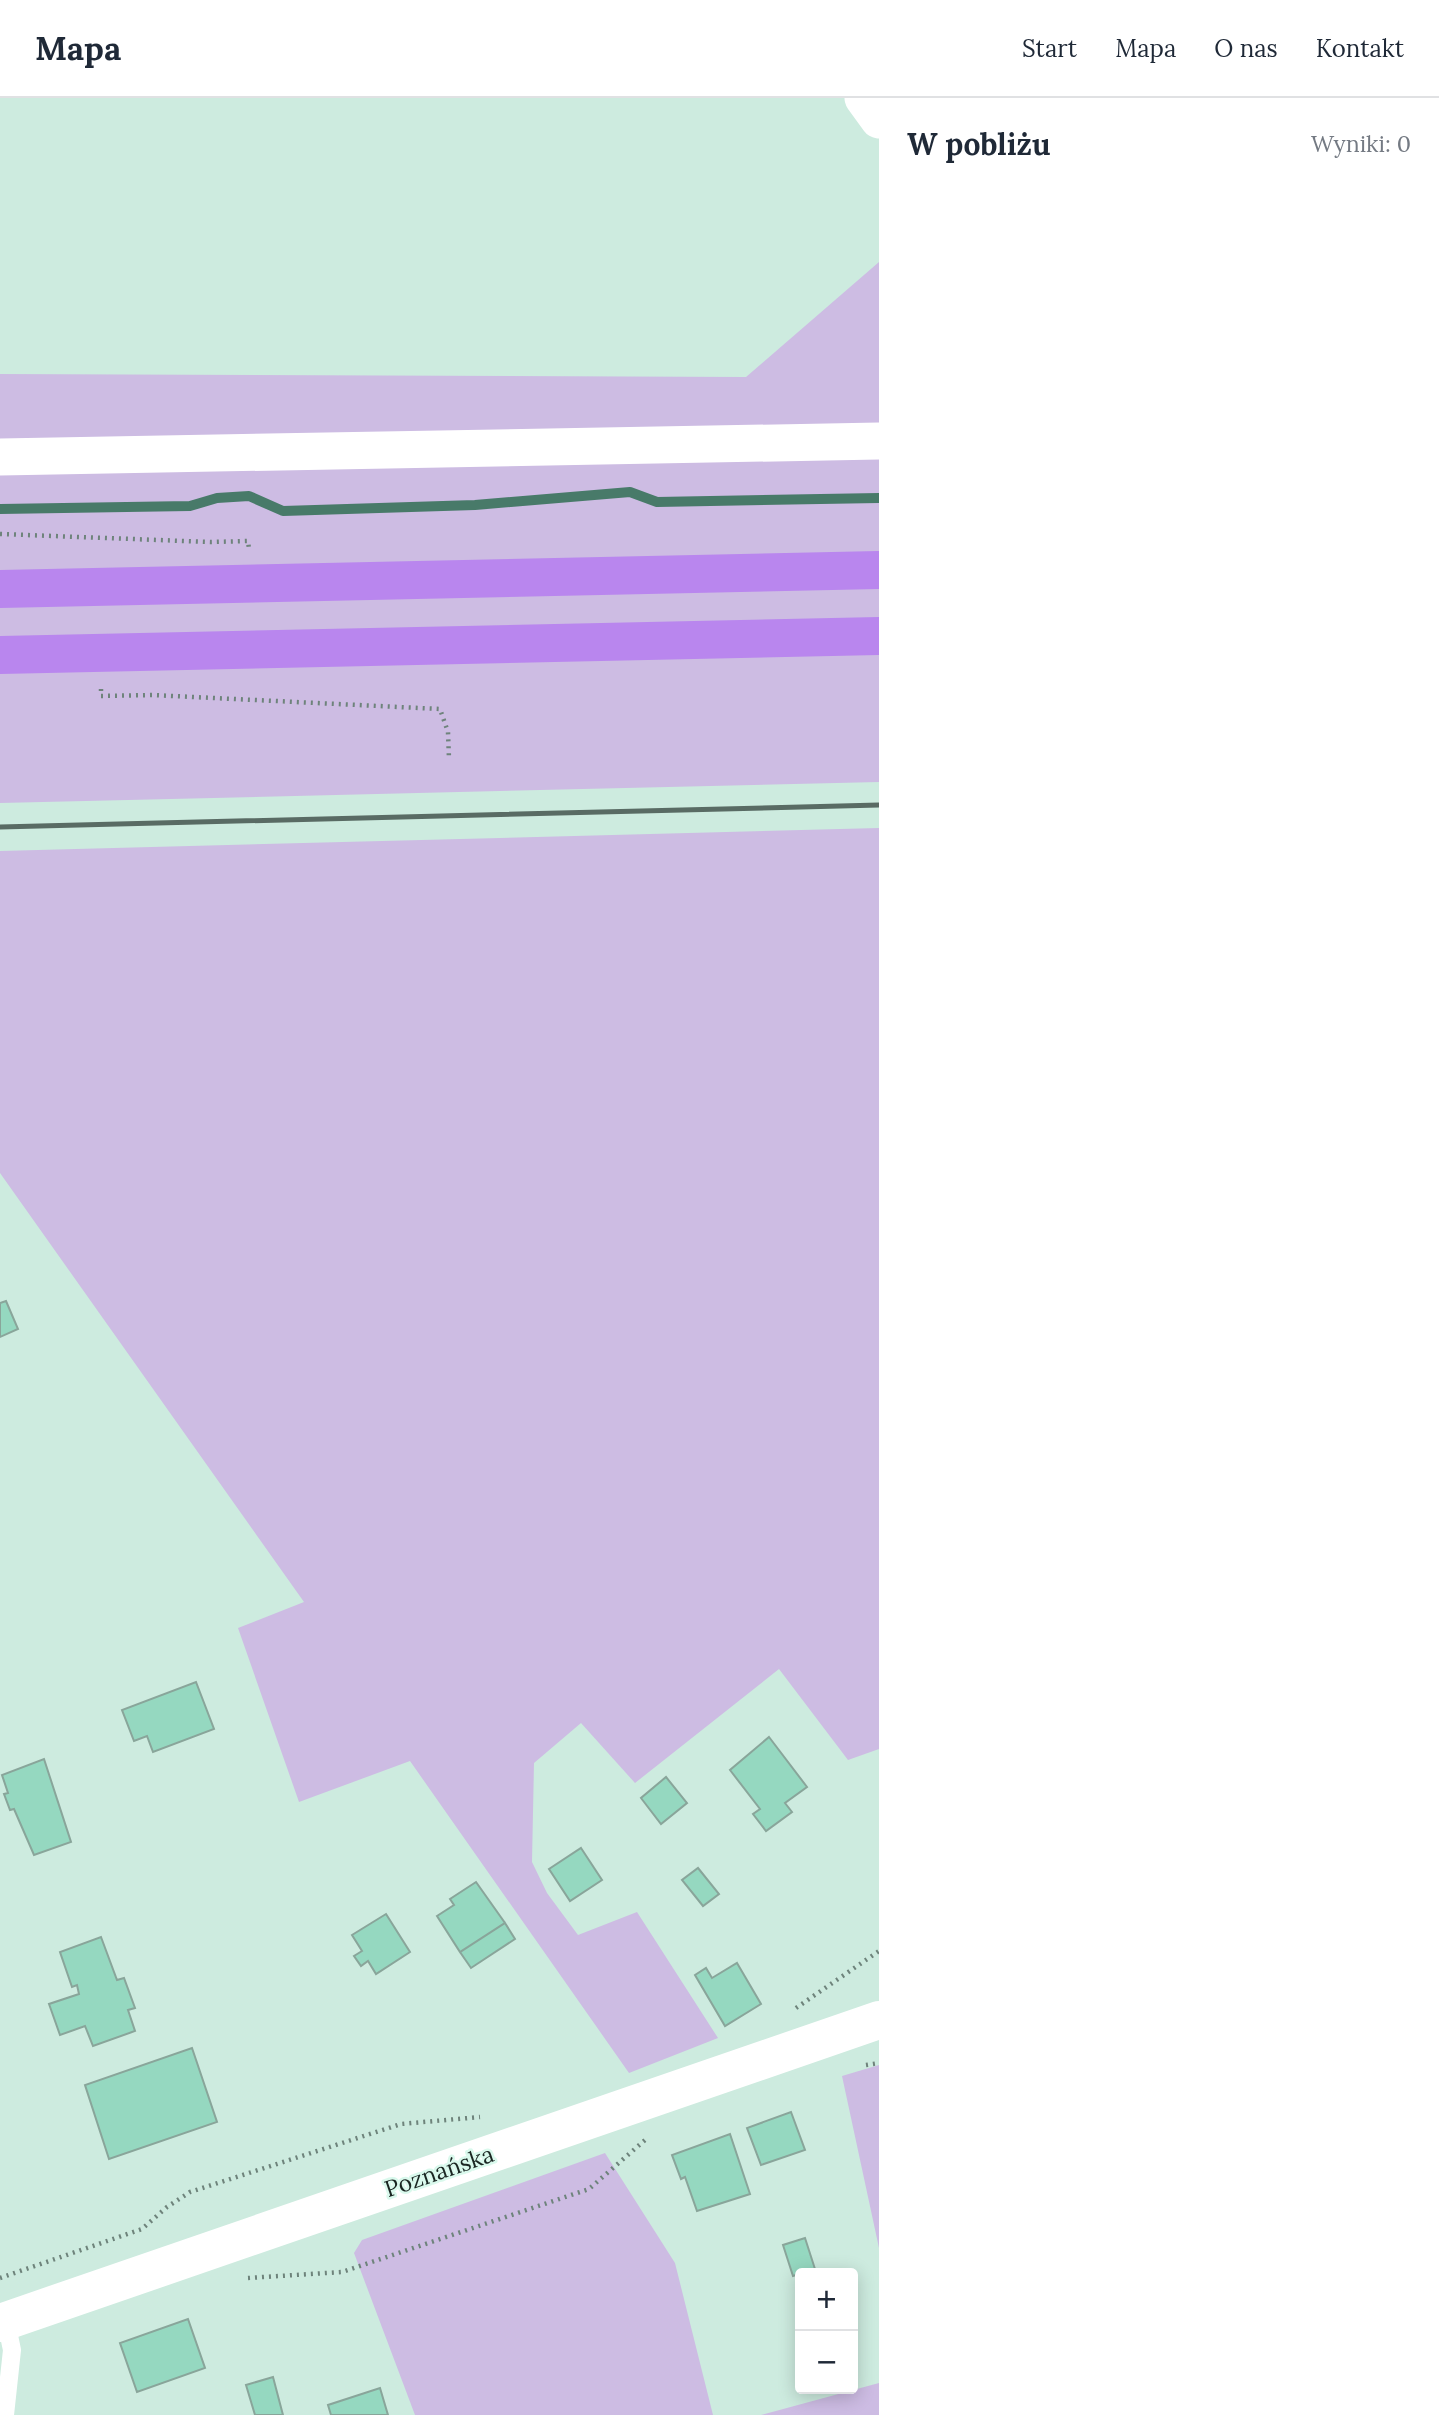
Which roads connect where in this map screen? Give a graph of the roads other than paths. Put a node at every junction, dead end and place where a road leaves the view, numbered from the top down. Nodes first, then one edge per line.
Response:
1 (863, 98) edge
2 (879, 120) edge
3 (879, 441) edge
4 (0, 457) edge
5 (879, 570) edge
6 (0, 589) edge
7 (879, 636) edge
8 (0, 655) edge
9 (879, 2020) edge
10 (3, 2322) edge
11 (5, 2415) edge

1 - 2 street
3 - 4 street
5 - 6 highway
7 - 8 highway
9 - 10 main road, Poznańska
10 - 11 lane

